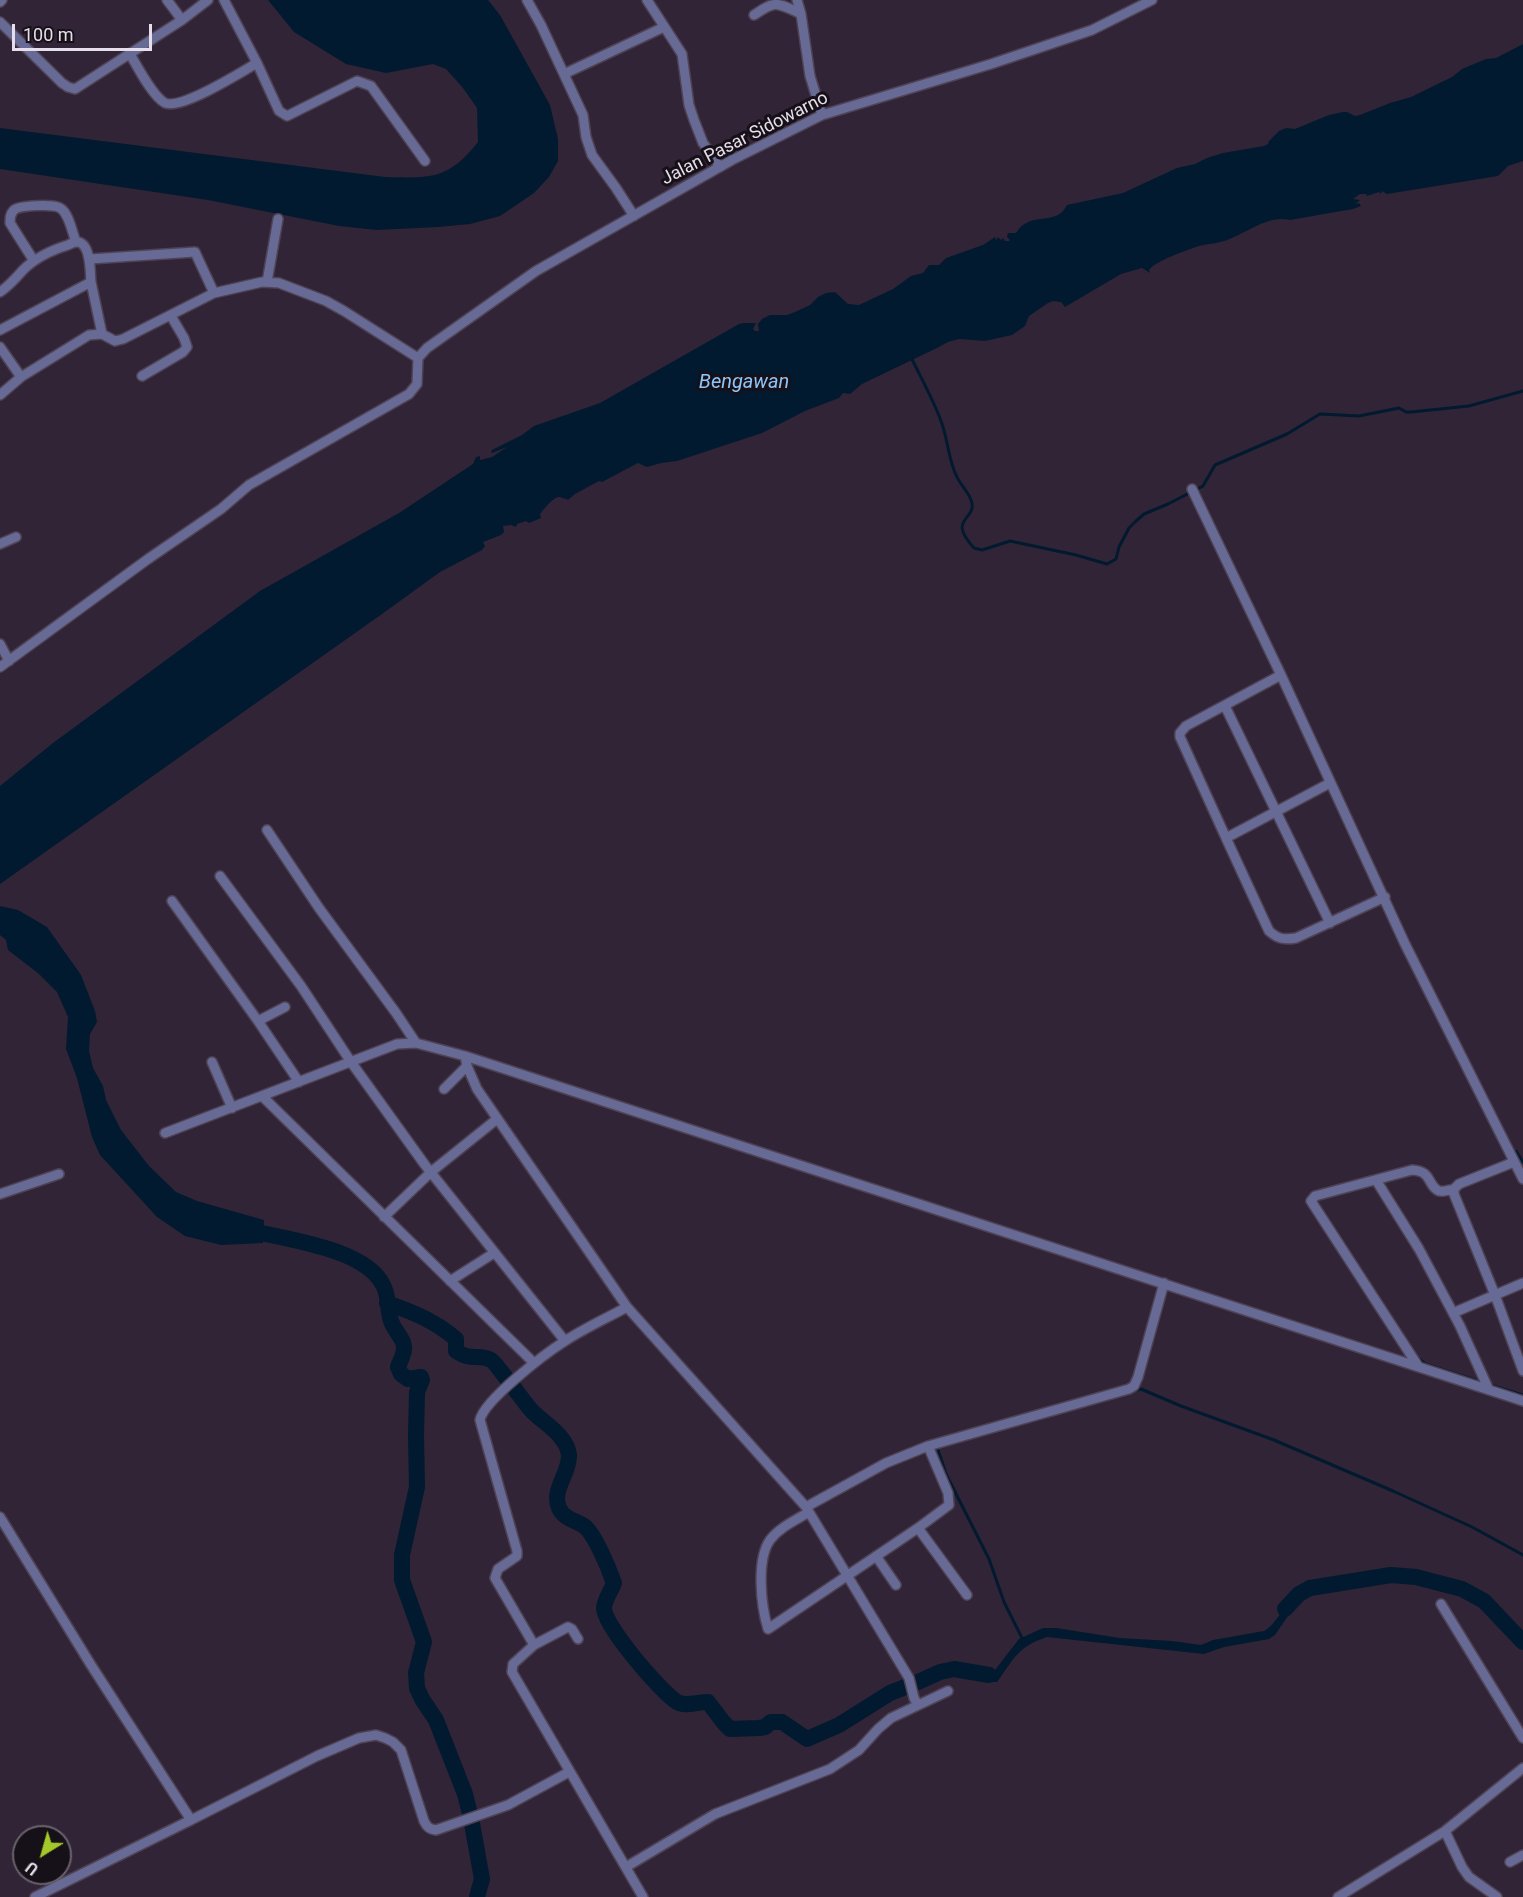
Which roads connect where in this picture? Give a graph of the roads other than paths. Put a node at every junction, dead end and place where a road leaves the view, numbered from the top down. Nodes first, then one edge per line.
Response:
1 (167, 0) edge
2 (208, 0) edge
3 (224, 0) edge
4 (529, 0) edge
5 (647, 0) edge
6 (797, 0) edge
7 (1152, 0) edge
8 (801, 14) junction
9 (753, 15) dead end
10 (182, 20) junction
11 (0, 22) edge
12 (664, 27) junction
13 (130, 54) junction
14 (256, 63) junction
15 (564, 74) junction
16 (822, 115) junction
17 (424, 161) dead end
18 (720, 167) junction
19 (634, 216) junction
20 (278, 219) dead end
21 (76, 242) junction
22 (90, 259) junction
23 (34, 261) junction
24 (91, 282) junction
25 (267, 282) junction
26 (0, 292) edge
27 (214, 293) junction
28 (171, 316) junction
29 (0, 330) edge
30 (102, 334) junction
31 (0, 347) edge
32 (418, 358) junction
33 (142, 376) dead end
34 (21, 377) junction
35 (0, 395) edge
36 (1191, 489) dead end
37 (16, 537) dead end
38 (0, 544) edge
39 (0, 644) edge
40 (9, 661) junction
41 (0, 668) edge
42 (1281, 675) junction
43 (1225, 706) junction
44 (1330, 783) junction
45 (1276, 812) junction
46 (267, 830) dead end
47 (1226, 838) junction
48 (220, 876) dead end
49 (1385, 897) junction
50 (172, 901) dead end
51 (1330, 923) junction
52 (285, 1007) dead end
53 (258, 1021) junction
54 (416, 1043) junction
55 (466, 1061) junction
56 (212, 1062) dead end
57 (351, 1062) junction
58 (299, 1082) junction
59 (444, 1089) dead end
60 (263, 1096) junction
61 (231, 1108) junction
62 (497, 1119) junction
63 (165, 1133) dead end
64 (1514, 1162) junction
65 (431, 1172) junction
66 (59, 1174) dead end
67 (1523, 1179) edge
68 (1376, 1180) junction
69 (1454, 1189) junction
70 (0, 1194) edge
71 (384, 1216) junction
72 (494, 1253) junction
73 (450, 1281) junction
74 (1523, 1283) edge
75 (1164, 1284) junction
76 (1495, 1295) junction
77 (627, 1307) junction
78 (1453, 1313) junction
79 (565, 1341) junction
80 (534, 1363) junction
81 (1418, 1366) junction
82 (1523, 1371) edge
83 (1489, 1390) junction
84 (1523, 1401) edge
85 (929, 1449) junction
86 (807, 1510) junction
87 (0, 1517) edge
88 (918, 1528) junction
89 (876, 1556) junction
90 (848, 1575) junction
91 (896, 1585) dead end
92 (967, 1595) dead end
93 (1441, 1604) dead end
94 (578, 1639) dead end
95 (534, 1645) junction
96 (948, 1691) dead end
97 (916, 1701) junction
98 (1523, 1738) edge
99 (1523, 1768) edge
100 (569, 1772) junction
101 (190, 1820) junction
102 (1445, 1831) junction
103 (1523, 1854) edge
104 (1510, 1862) dead end
105 (626, 1867) junction
106 (35, 1897) edge
107 (643, 1897) edge
108 (1338, 1897) edge
109 (1497, 1897) edge

1 - 10 street
2 - 10 street
3 - 14 street
4 - 15 street
5 - 12 street
6 - 8 street
7 - 16 street, Jalan Pasar Sidowarno
8 - 9 street
8 - 16 street
10 - 13 street
11 - 13 street
12 - 15 street
12 - 18 street
13 - 14 street
14 - 17 street
15 - 19 street
16 - 18 street, Jalan Pasar Sidowarno
18 - 19 street, Jalan Pasar Sidowarno
19 - 32 street, Jalan Pasar Sidowarno
20 - 25 street
21 - 22 street
21 - 23 street
21 - 23 street
22 - 24 street
22 - 27 street
23 - 26 street
24 - 29 street
24 - 30 street
25 - 27 street
25 - 32 street
27 - 28 street
28 - 30 street
28 - 33 street
30 - 34 street
31 - 34 street
32 - 40 street
34 - 35 street
36 - 42 street
37 - 38 street
39 - 40 street
40 - 41 street
42 - 43 street
42 - 44 street
43 - 45 street
43 - 47 street
44 - 45 street
44 - 49 street
45 - 47 street
45 - 51 street
46 - 54 street
47 - 51 street
48 - 57 street
49 - 51 street
49 - 64 street
50 - 53 street
52 - 53 street
53 - 58 street
54 - 55 street
54 - 57 street
55 - 59 street
55 - 62 street
55 - 75 street
56 - 61 street
57 - 58 street
57 - 65 street
58 - 60 street
60 - 61 street
60 - 71 street
61 - 63 street
62 - 65 street
62 - 77 street
64 - 67 street
64 - 69 street
65 - 71 street
65 - 72 street
66 - 70 street
68 - 69 street
68 - 78 street
68 - 81 street
69 - 76 street
71 - 73 street
72 - 73 street
72 - 79 street
73 - 80 street
74 - 76 street
75 - 81 street
75 - 85 street
76 - 78 street
76 - 82 street
77 - 79 street
77 - 86 street
78 - 83 street
79 - 80 street
80 - 95 street
81 - 83 street
83 - 84 street
85 - 86 street
85 - 88 street
86 - 90 street
86 - 90 street
87 - 101 street
88 - 89 street
88 - 92 street
89 - 90 street
89 - 91 street
90 - 97 street
93 - 98 street
94 - 95 street
95 - 100 street
96 - 97 street
97 - 105 street
99 - 102 street
100 - 101 street
100 - 105 street
101 - 106 street
102 - 108 street
102 - 109 street
103 - 104 street
105 - 107 street

